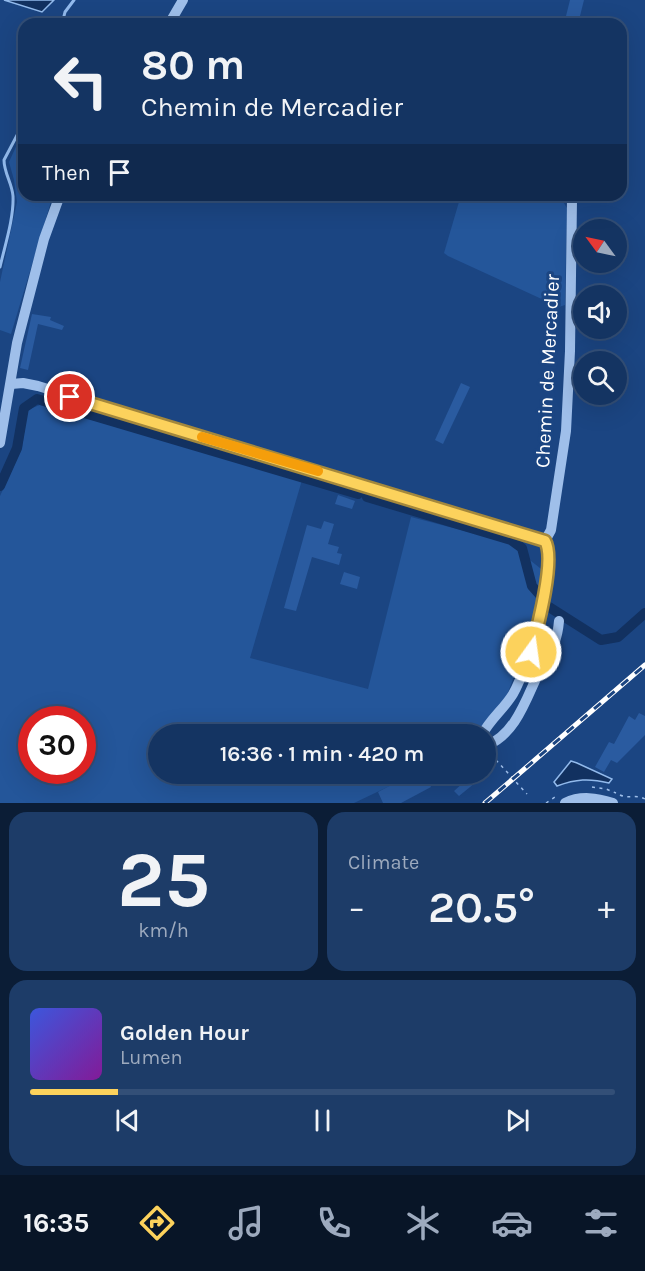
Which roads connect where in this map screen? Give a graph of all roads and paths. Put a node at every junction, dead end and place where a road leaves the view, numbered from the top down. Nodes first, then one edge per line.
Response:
1 (183, 0) edge
2 (172, 18) edge
3 (58, 201) edge
4 (572, 201) edge
5 (11, 384) junction
6 (0, 443) edge
7 (545, 541) junction
8 (559, 621) dead end
9 (488, 724) edge
10 (496, 741) edge
11 (496, 760) dead end
12 (527, 794) dead end
13 (565, 803) edge
14 (613, 803) edge

1 - 2 street
3 - 5 street
4 - 7 street, Chemin de Mercadier
5 - 6 street
5 - 7 street
7 - 9 street, Chemin de Mercadier
8 - 10 street
11 - 12 path
13 - 14 street

